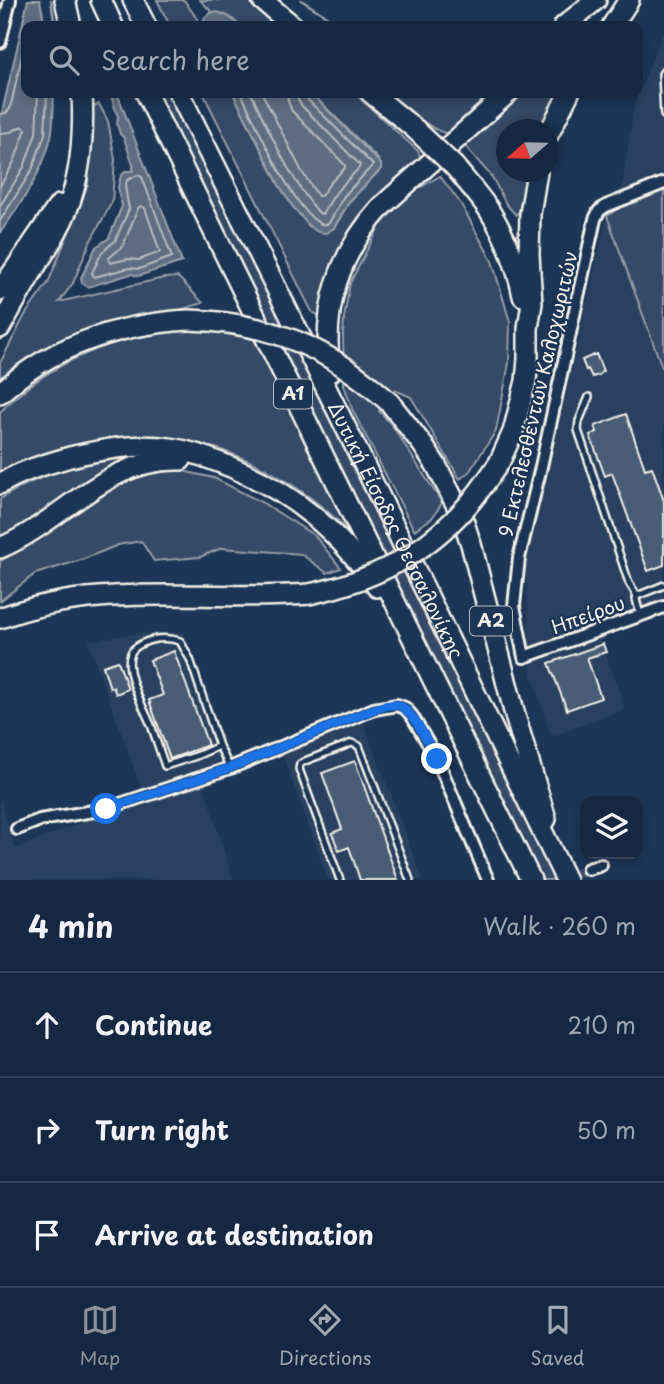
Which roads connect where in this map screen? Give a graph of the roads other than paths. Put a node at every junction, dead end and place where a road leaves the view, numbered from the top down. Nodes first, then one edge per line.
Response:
1 (10, 0) edge
2 (65, 0) edge
3 (101, 0) edge
4 (133, 0) edge
5 (596, 0) edge
6 (609, 0) edge
7 (629, 0) edge
8 (266, 3) edge
9 (70, 21) edge
10 (111, 21) edge
11 (144, 21) edge
12 (287, 21) edge
13 (293, 21) edge
14 (570, 21) edge
15 (586, 21) edge
16 (615, 21) edge
17 (0, 42) edge
18 (664, 71) edge
19 (82, 98) edge
20 (148, 98) edge
21 (181, 98) edge
22 (378, 98) edge
23 (502, 98) edge
24 (566, 98) edge
25 (664, 116) edge
26 (556, 119) edge
27 (76, 181) junction
28 (535, 182) edge
29 (664, 183) edge
30 (0, 291) edge
31 (0, 328) edge
32 (528, 328) junction
33 (0, 393) edge
34 (589, 397) dead end
35 (358, 452) junction
36 (219, 462) junction
37 (0, 484) edge
38 (0, 548) edge
39 (664, 585) edge
40 (637, 596) junction
41 (664, 607) edge
42 (641, 615) junction
43 (0, 618) edge
44 (524, 657) joint
45 (441, 696) junction
46 (219, 746) junction
47 (230, 768) junction
48 (17, 830) dead end
49 (555, 857) junction
50 (601, 865) dead end
51 (588, 869) tunnel mouth
52 (340, 880) edge
53 (410, 880) edge
54 (488, 880) edge
55 (531, 880) edge
56 (566, 880) edge

1 - 17 street
2 - 9 highway
3 - 10 highway
4 - 11 highway
5 - 14 highway
6 - 15 highway
7 - 16 highway
8 - 12 highway
8 - 13 highway
18 - 25 lane
19 - 27 highway
20 - 45 highway, Δυτική Είσοδος Θεσσαλονίκης / Α1
21 - 35 highway, Δυτική Είσοδος Θεσσαλονίκης / Α1
22 - 32 highway, bridge
23 - 35 highway
24 - 26 highway
27 - 30 highway
27 - 31 highway
28 - 32 highway
29 - 44 street, 9 Εκτελεσθέντων Καλοχωριτών
32 - 43 highway, bridge
33 - 49 highway, Α2, bridge
34 - 40 lane
35 - 49 highway, Δυτική Είσοδος Θεσσαλονίκης / Α1
36 - 37 highway
36 - 38 highway
36 - 45 highway
39 - 40 lane
40 - 42 lane
41 - 42 street, Ηπείρου
42 - 44 street, Ηπείρου
45 - 55 highway, Α1
46 - 46 lane
46 - 47 lane
47 - 48 street
47 - 54 street
49 - 56 highway, Α1
50 - 51 street
52 - 53 lane

